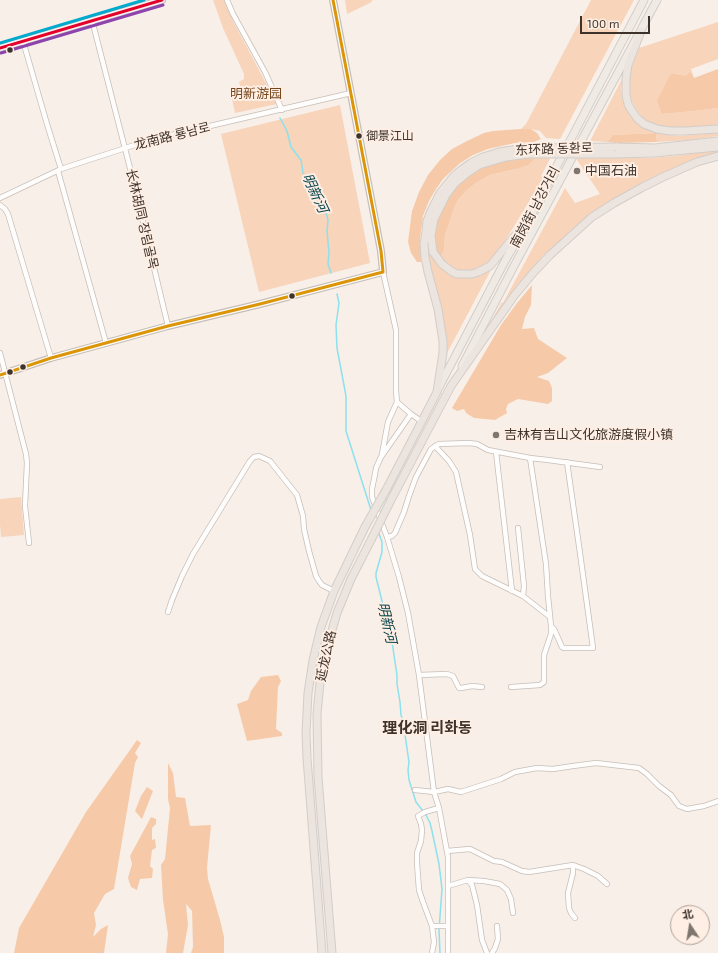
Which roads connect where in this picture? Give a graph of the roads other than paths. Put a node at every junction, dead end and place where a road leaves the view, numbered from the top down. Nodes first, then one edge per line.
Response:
1 (162, 0) edge
2 (227, 0) edge
3 (333, 0) edge
4 (644, 0) edge
5 (657, 0) edge
6 (92, 20) junction
7 (641, 31) junction
8 (23, 41) junction
9 (0, 48) edge
10 (351, 93) junction
11 (282, 110) junction
12 (718, 129) edge
13 (718, 141) edge
14 (718, 147) edge
15 (125, 149) junction
16 (530, 151) junction
17 (614, 151) junction
18 (718, 156) edge
19 (60, 170) junction
20 (0, 198) edge
21 (0, 205) edge
22 (530, 217) junction
23 (383, 272) junction
24 (168, 326) junction
25 (106, 343) junction
26 (0, 353) edge
27 (51, 358) junction
28 (3, 374) edge
29 (451, 386) junction
30 (437, 392) junction
31 (397, 402) junction
32 (411, 414) junction
33 (422, 421) junction
34 (435, 446) junction
35 (496, 452) junction
36 (381, 457) junction
37 (530, 458) junction
38 (567, 462) junction
39 (600, 467) dead end
40 (406, 472) junction
41 (416, 477) junction
42 (518, 528) dead end
43 (387, 537) junction
44 (29, 543) dead end
45 (334, 591) junction
46 (512, 591) junction
47 (523, 596) junction
48 (168, 612) dead end
49 (550, 617) junction
50 (551, 626) junction
51 (419, 676) junction
52 (482, 687) dead end
53 (511, 687) dead end
54 (415, 790) dead end
55 (434, 792) junction
56 (718, 801) edge
57 (439, 808) junction
58 (447, 851) junction
59 (573, 865) junction
60 (468, 880) junction
61 (607, 884) dead end
62 (448, 886) junction
63 (513, 914) dead end
64 (575, 918) dead end
65 (434, 926) junction
66 (445, 926) junction
67 (497, 926) dead end
68 (322, 953) edge
69 (332, 953) edge
70 (432, 953) edge
71 (448, 953) edge
72 (487, 953) edge
73 (492, 953) edge

1 - 6 main road
2 - 11 street
3 - 10 street
4 - 22 main road, 南岗街 남강거리
5 - 7 main road, 南岗街 남강거리
6 - 8 main road
6 - 15 street, 长林胡同 장림골목
7 - 12 highway
7 - 29 main road, 南岗街 남강거리
8 - 9 main road
8 - 19 street
10 - 11 street, 龙南路 룡남로
10 - 23 street
11 - 15 street, 龙南路 룡남로
13 - 17 highway
14 - 17 highway
15 - 19 street, 龙南路 룡남로
15 - 24 street, 长林胡同 장림골목
16 - 17 highway, bridge
16 - 22 highway
16 - 30 highway, 东环路 동환로
18 - 29 highway
19 - 20 street, 龙南路 룡남로
19 - 25 street
21 - 27 street
22 - 30 main road, 南岗街 남강거리
23 - 24 street
23 - 31 street
24 - 25 street
25 - 27 street
26 - 28 street
27 - 28 street
28 - 44 street
29 - 40 highway, 延龙公路
30 - 33 highway, 延龙公路
31 - 32 street
31 - 36 street
32 - 33 street
32 - 36 street
33 - 45 highway, 延龙公路, bridge
34 - 35 street
34 - 41 street
34 - 46 street
35 - 37 street
35 - 46 street
36 - 43 street
37 - 38 street
37 - 49 street
38 - 39 street
38 - 50 street
40 - 41 street
40 - 69 highway, 延龙公路, bridge
41 - 43 street
42 - 47 street
43 - 51 street
45 - 48 street
45 - 68 highway, 延龙公路
46 - 47 street
47 - 49 street
49 - 50 street
50 - 53 street
51 - 52 street
51 - 55 street
54 - 55 street
55 - 56 street
55 - 57 street
57 - 58 street
57 - 65 street
58 - 59 street
58 - 62 street
59 - 61 street
59 - 64 street
60 - 62 street
60 - 63 street
60 - 72 street
62 - 66 street
65 - 66 street
65 - 70 street
66 - 71 street
67 - 73 street

